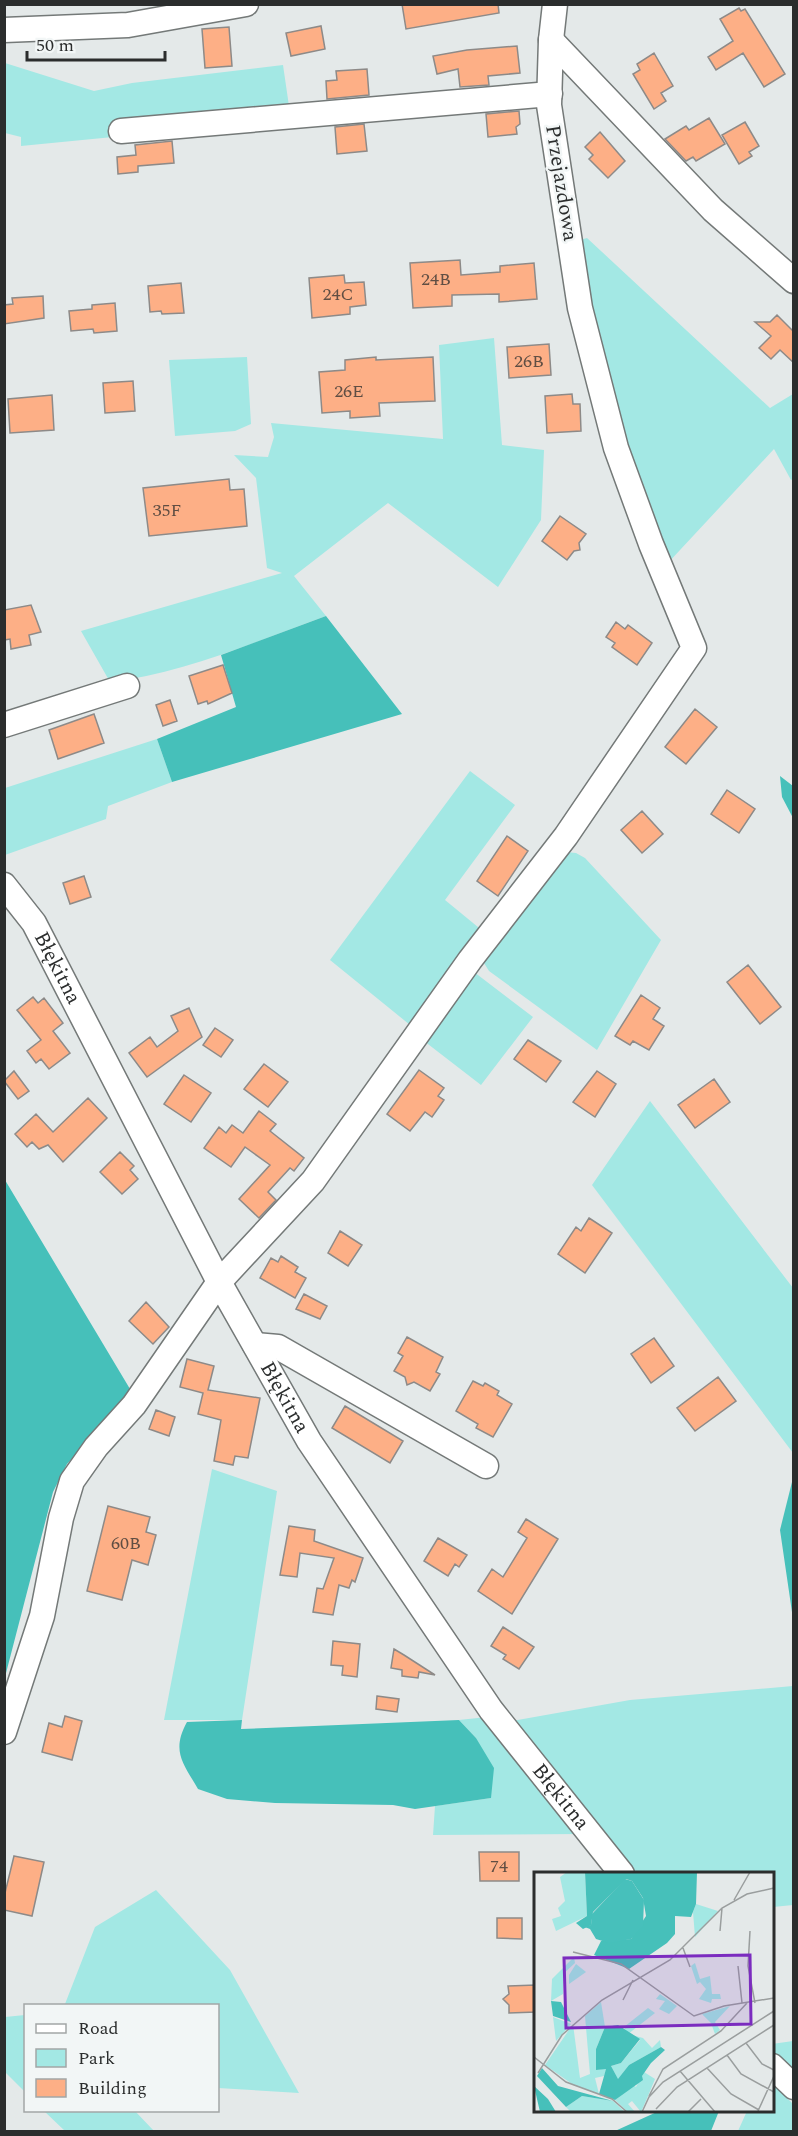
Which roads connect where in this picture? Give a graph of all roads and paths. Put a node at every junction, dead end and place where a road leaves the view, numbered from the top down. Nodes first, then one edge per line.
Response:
1 (246, 4) edge
2 (555, 4) edge
3 (4, 30) edge
4 (551, 40) junction
5 (550, 94) junction
6 (121, 131) dead end
7 (794, 281) edge
8 (127, 686) dead end
9 (4, 725) edge
10 (4, 885) edge
11 (219, 1282) junction
12 (255, 1345) junction
13 (486, 1466) dead end
14 (4, 1732) edge
15 (620, 1872) edge
16 (774, 2068) edge
17 (794, 2087) edge

1 - 3 street
2 - 4 street, Przejazdowa
4 - 5 street, Przejazdowa
4 - 7 street
5 - 6 street
5 - 11 street, Przejazdowa
8 - 9 street
10 - 11 street, Błękitna
11 - 12 street, Błękitna
11 - 14 street
12 - 13 street
12 - 15 street, Błękitna
16 - 17 street

